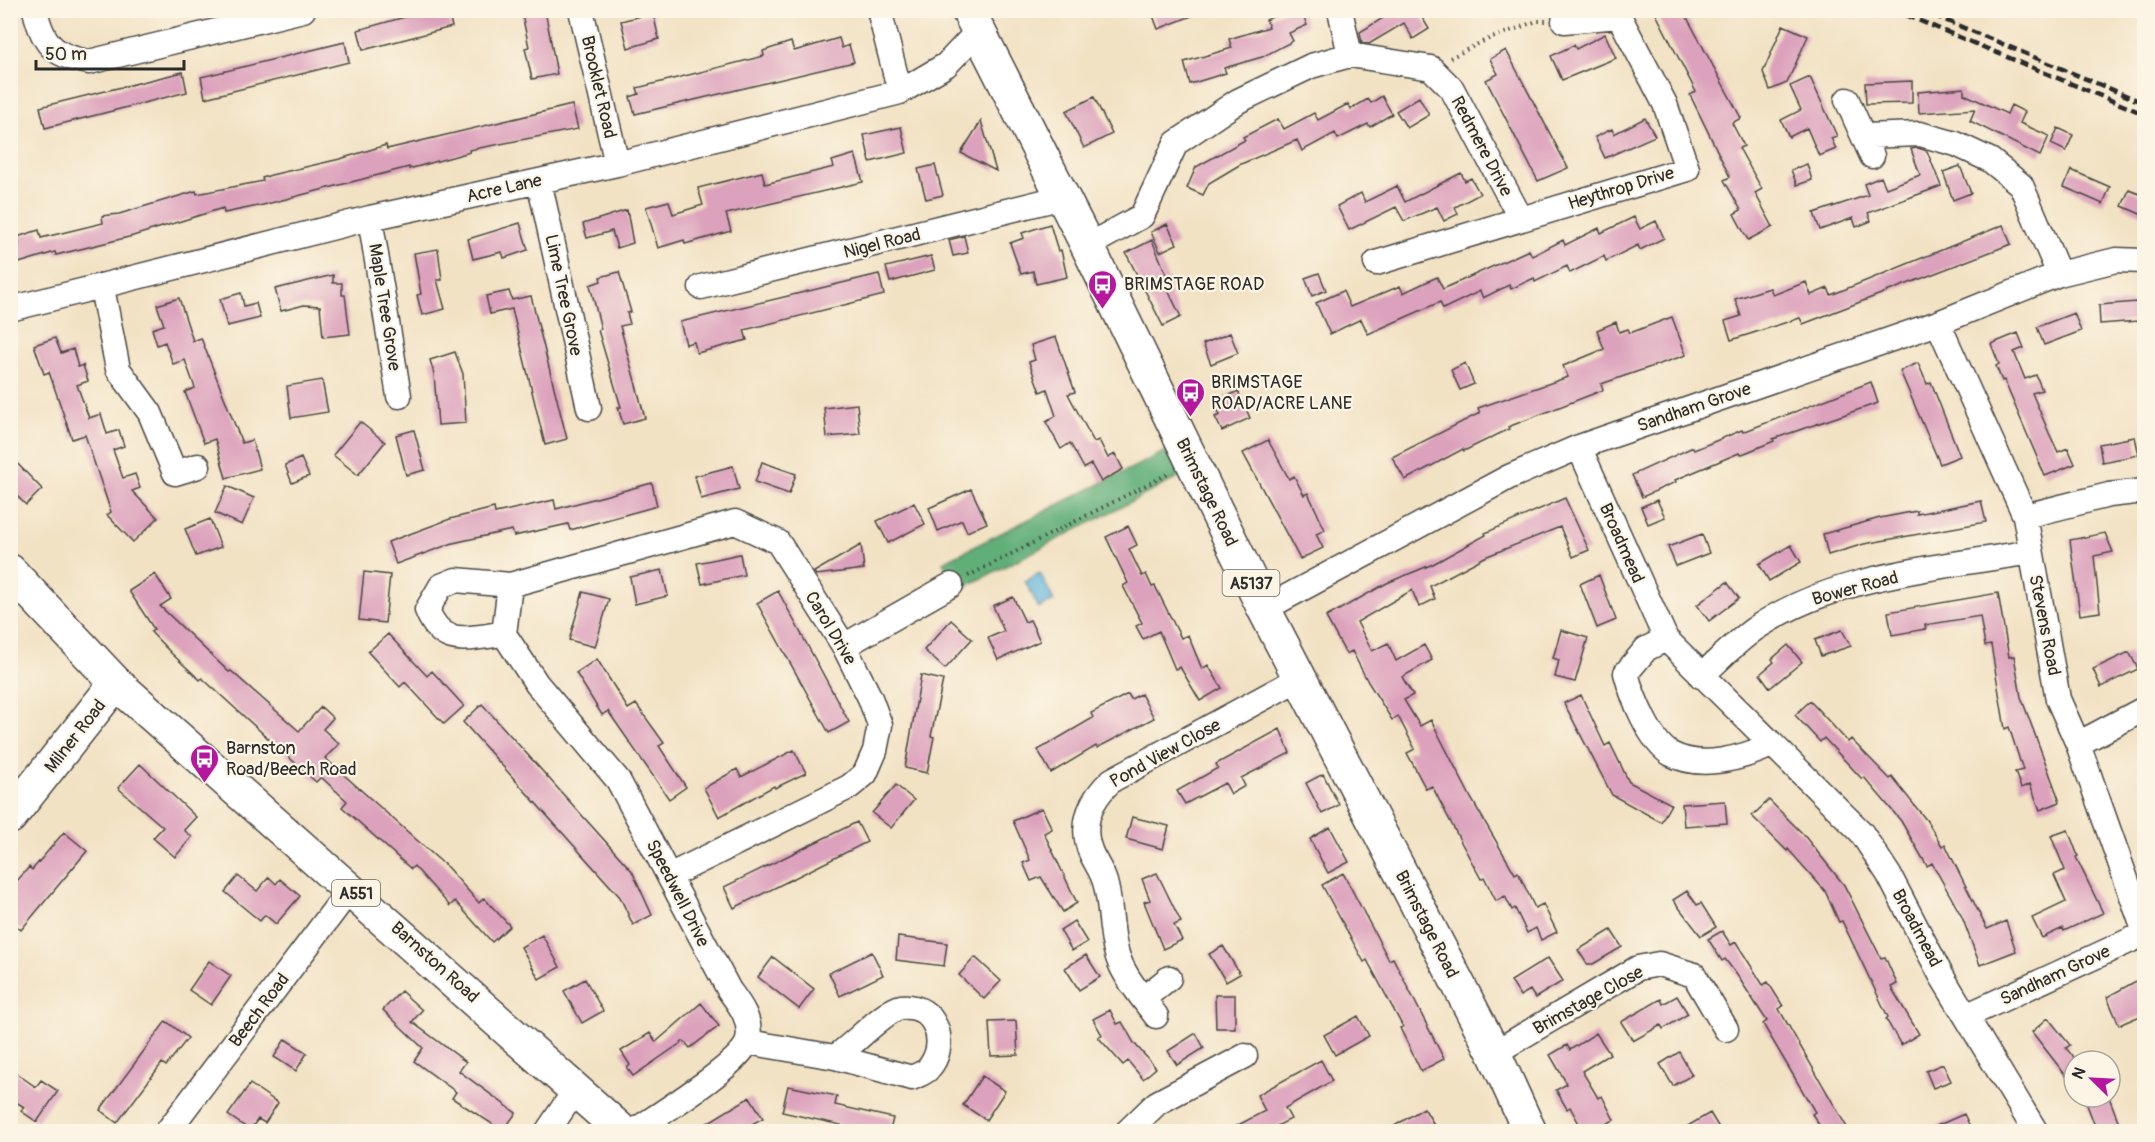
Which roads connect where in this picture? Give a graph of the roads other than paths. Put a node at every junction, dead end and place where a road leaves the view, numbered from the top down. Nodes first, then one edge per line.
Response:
1 (35, 10) edge
2 (303, 10) edge
3 (581, 10) edge
4 (879, 10) edge
5 (1340, 10) edge
6 (973, 20) edge
7 (1564, 21) road end
8 (1350, 55) junction
9 (900, 92) junction
10 (1847, 100) dead end
11 (617, 164) junction
12 (539, 181) junction
13 (1063, 197) junction
14 (370, 218) junction
15 (1521, 219) junction
16 (1087, 246) junction
17 (2145, 261) edge
18 (1376, 263) dead end
19 (2059, 274) junction
20 (701, 287) dead end
21 (102, 288) junction
22 (10, 309) edge
23 (1938, 323) junction
24 (399, 396) dead end
25 (589, 408) dead end
26 (1579, 447) junction
27 (198, 466) dead end
28 (2145, 491) edge
29 (2025, 516) junction
30 (2031, 552) junction
31 (10, 572) edge
32 (510, 585) junction
33 (951, 585) road end
34 (1264, 609) junction
35 (504, 634) junction
36 (1666, 639) junction
37 (844, 646) junction
38 (1701, 676) junction
39 (1300, 678) junction
40 (116, 683) junction
41 (2145, 709) edge
42 (2078, 744) junction
43 (1771, 745) junction
44 (10, 817) edge
45 (669, 876) junction
46 (351, 888) junction
47 (2145, 932) edge
48 (1169, 978) dead end
49 (1966, 1016) junction
50 (1725, 1030) dead end
51 (748, 1042) junction
52 (1494, 1053) junction
53 (1245, 1056) dead end
54 (835, 1057) dead end
55 (576, 1089) junction
56 (167, 1131) edge
57 (548, 1131) edge
58 (623, 1131) edge
59 (633, 1131) edge
60 (1127, 1131) edge
61 (1530, 1131) edge
62 (2036, 1131) edge

1 - 2 street
3 - 11 street, Brooklet Road
4 - 9 street
5 - 8 street
6 - 9 street, Acre Lane
6 - 13 main road, Brimstage Road / A5137
7 - 15 street, Heythrop Drive
8 - 15 street, Redmere Drive
8 - 16 street
9 - 11 street, Acre Lane
10 - 19 street
11 - 12 street, Acre Lane
12 - 14 street, Acre Lane
12 - 25 street, Lime Tree Grove
13 - 16 main road, Brimstage Road / A5137
13 - 20 street, Nigel Road
14 - 21 street, Acre Lane
14 - 24 street, Maple Tree Grove
15 - 18 street, Heythrop Drive
16 - 34 main road, Brimstage Road / A5137
17 - 19 street, Sandham Grove
19 - 23 street, Sandham Grove
21 - 22 street, Acre Lane
21 - 27 street
23 - 26 street, Sandham Grove
23 - 29 street, Stevens Road
26 - 34 street, Sandham Grove
26 - 36 street, Broadmead
28 - 29 street
29 - 30 street, Stevens Road
30 - 38 street, Bower Road
30 - 42 street, Stevens Road
31 - 40 main road, Barnston Road / A551
32 - 35 street
32 - 35 street
32 - 37 street, Carol Drive
33 - 37 street
34 - 39 main road, Brimstage Road / A5137
35 - 45 street, Speedwell Drive
36 - 38 street, Broadmead
36 - 43 street
37 - 45 street, Carol Drive
38 - 43 street, Broadmead
39 - 48 street, Pond View Close
39 - 52 main road, Brimstage Road / A5137
40 - 44 main road, Milner Road
40 - 46 main road, Barnston Road / A551
41 - 42 street
42 - 47 street, Stevens Road
43 - 49 street, Broadmead
45 - 51 street, Speedwell Drive
46 - 55 main road, Barnston Road / A551
46 - 56 street, Beech Road
47 - 49 street, Sandham Grove
49 - 62 street, Broadmead
50 - 52 street, Brimstage Close
51 - 54 street
51 - 59 street
52 - 61 main road, Brimstage Road / A5137
53 - 60 street
55 - 57 street
55 - 58 main road, Barnston Road / A551

